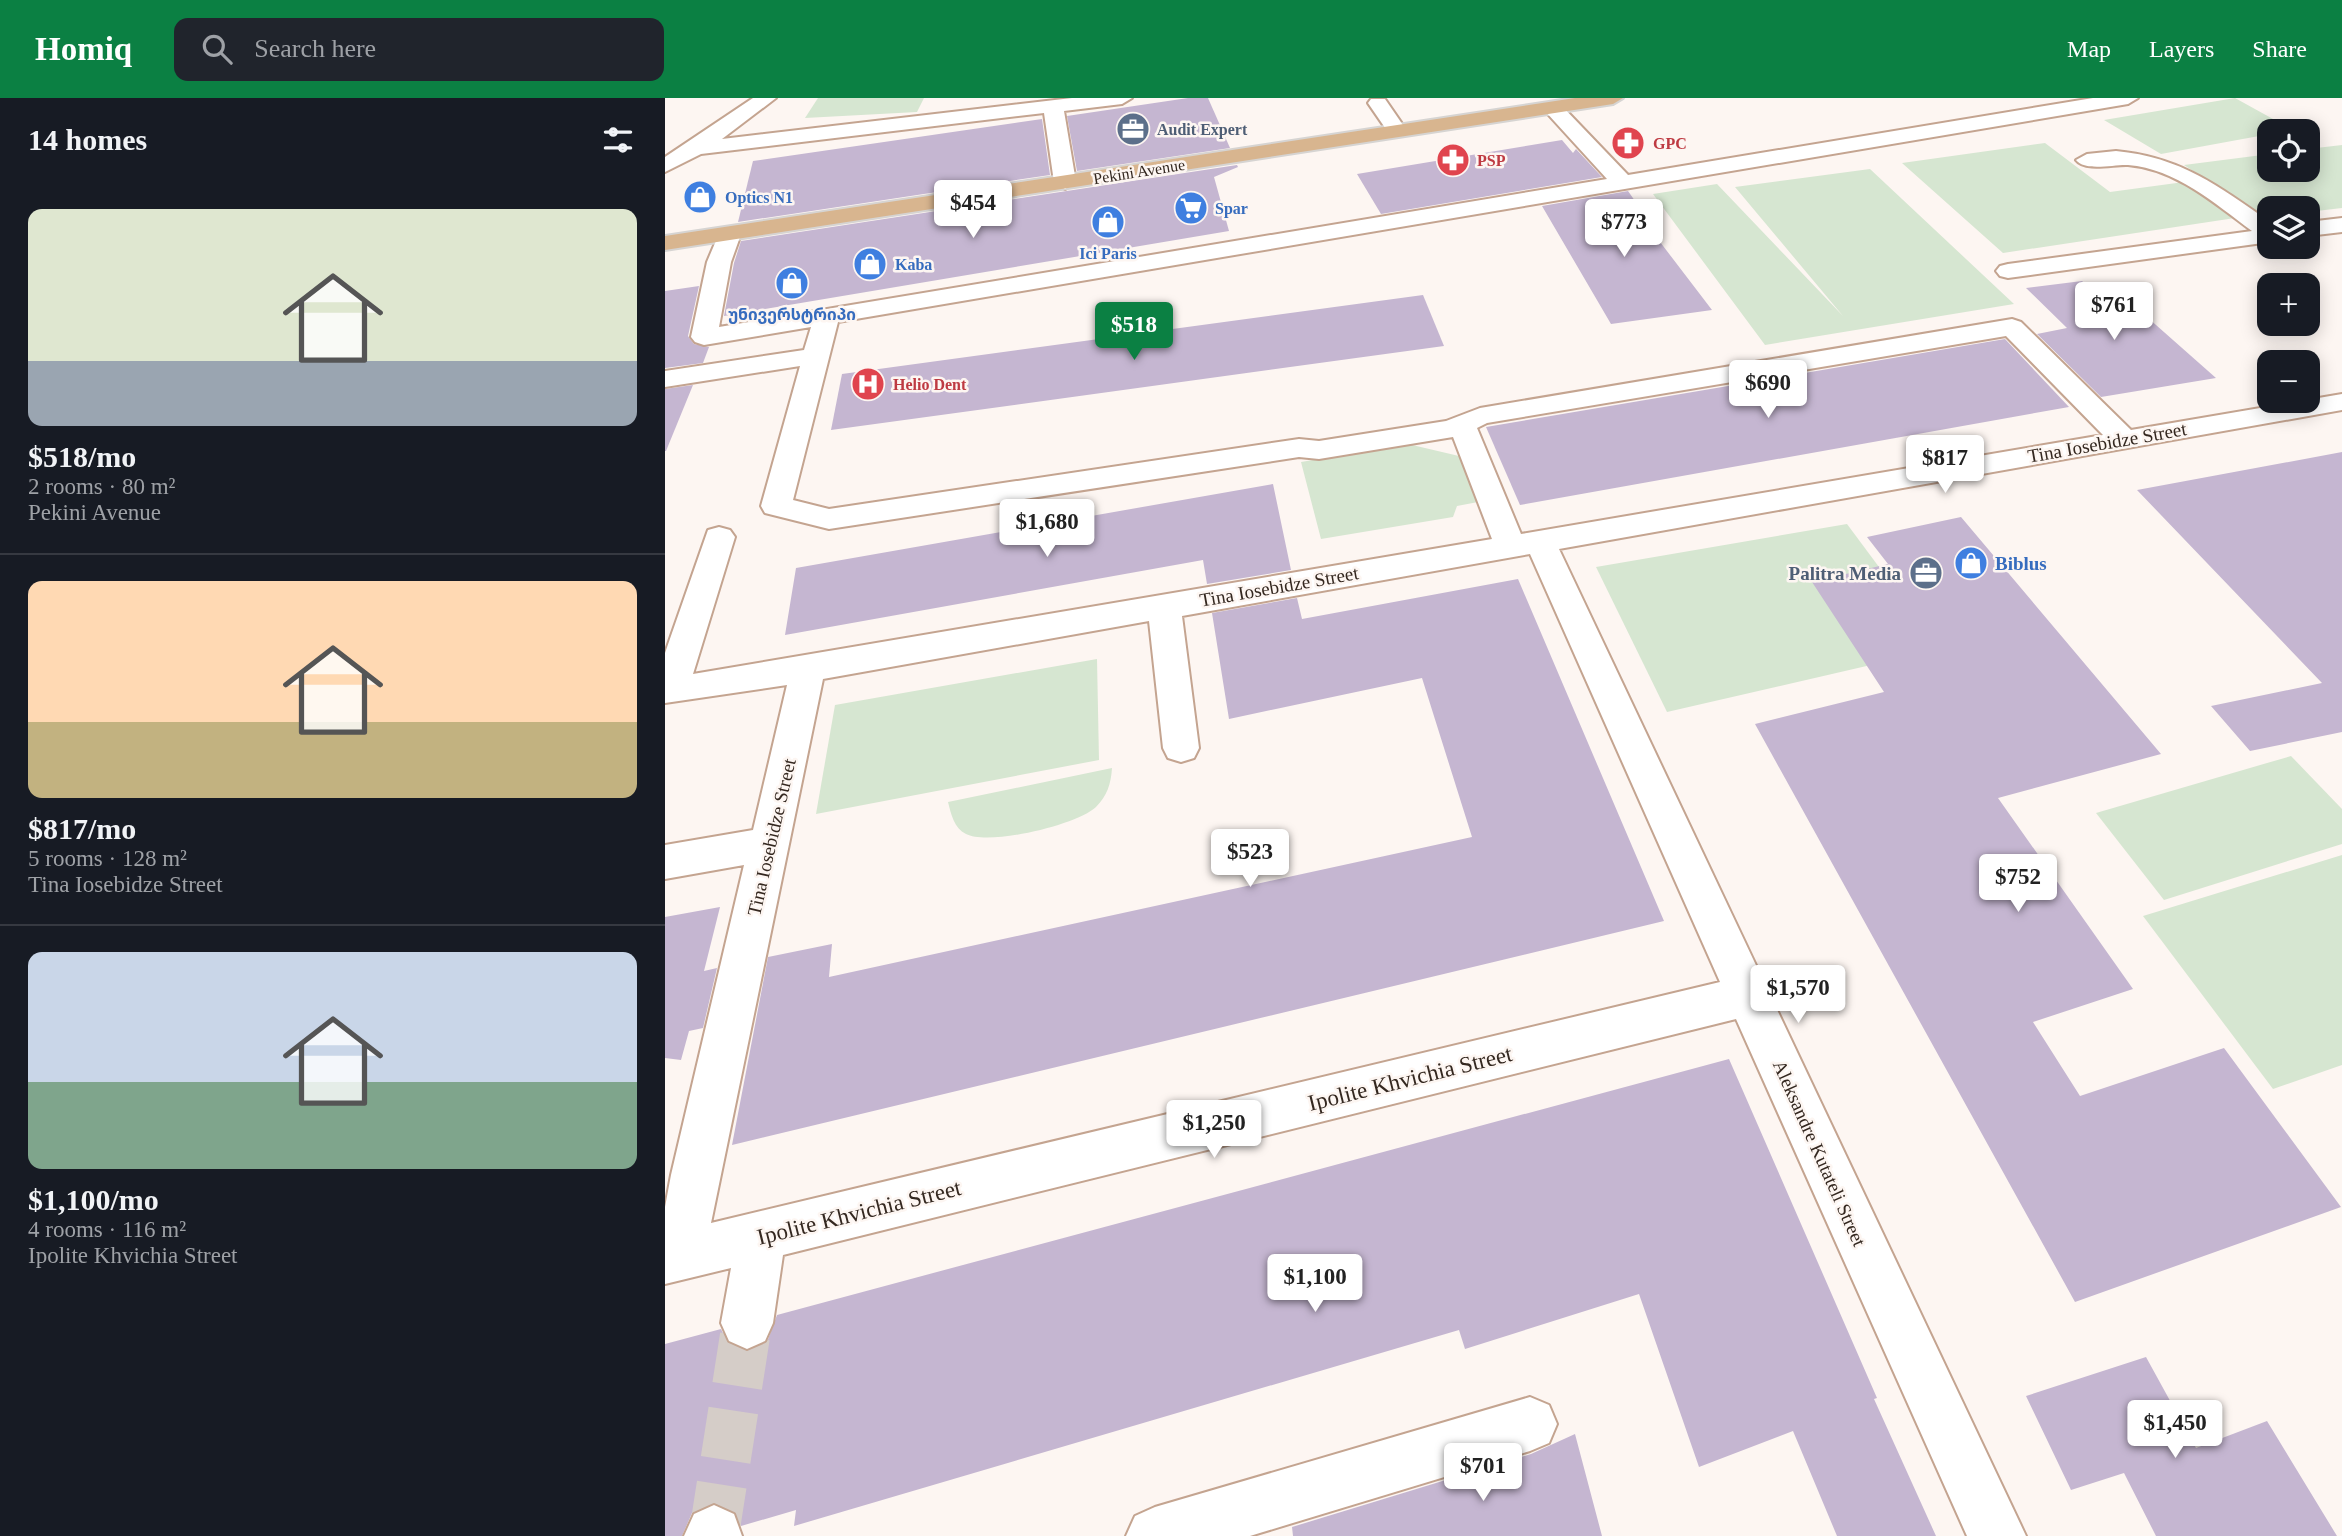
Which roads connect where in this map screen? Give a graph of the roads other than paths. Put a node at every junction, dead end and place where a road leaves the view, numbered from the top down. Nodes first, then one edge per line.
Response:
1 (766, 98) edge
2 (1122, 98) edge
3 (1486, 98) edge
4 (1613, 98) edge
5 (2128, 98) edge
6 (1378, 103) dead end
7 (1053, 106) junction
8 (1552, 107) junction
9 (1439, 124) junction
10 (1397, 131) junction
11 (696, 148) junction
12 (2087, 160) dead end
13 (665, 166) edge
14 (1065, 182) junction
15 (1622, 182) junction
16 (2257, 225) edge
17 (2342, 225) edge
18 (2320, 228) edge
19 (729, 233) junction
20 (2257, 236) edge
21 (665, 243) edge
22 (2008, 271) dead end
23 (827, 314) junction
24 (816, 356) junction
25 (665, 379) edge
26 (2342, 402) edge
27 (1462, 424) junction
28 (2124, 439) junction
29 (719, 537) dead end
30 (1524, 542) junction
31 (1164, 606) junction
32 (808, 669) junction
33 (667, 697) edge
34 (1181, 748) dead end
35 (770, 844) junction
36 (665, 862) edge
37 (1747, 996) junction
38 (761, 1235) junction
39 (673, 1257) edge
40 (747, 1323) tunnel mouth
41 (1530, 1424) dead end
42 (1155, 1536) edge
43 (1997, 1536) edge

1 - 11 street
2 - 7 street
3 - 9 main road
4 - 8 main road, Pekini Avenue
5 - 15 street
6 - 10 street
7 - 11 street
7 - 14 street
8 - 9 main road, Pekini Avenue
8 - 15 street
9 - 10 main road, Pekini Avenue
10 - 14 main road, Pekini Avenue
11 - 13 street
12 - 16 street
14 - 19 main road, Pekini Avenue
15 - 23 street
17 - 18 street
19 - 21 main road, Pekini Avenue
19 - 23 street
20 - 22 street
23 - 24 street
24 - 25 street
24 - 27 street
26 - 28 street, Tina Iosebidze Street
27 - 28 street
27 - 30 street, Aleksandre Kutateli Street
28 - 30 street, Tina Iosebidze Street
29 - 33 street
30 - 31 street, Tina Iosebidze Street
30 - 37 street, Aleksandre Kutateli Street
31 - 32 street, Tina Iosebidze Street
31 - 34 street
32 - 33 street
32 - 35 street, Tina Iosebidze Street
35 - 36 street
35 - 39 street, Tina Iosebidze Street
37 - 38 street, Ipolite Khvichia Street
37 - 43 street, Aleksandre Kutateli Street
38 - 39 street, Ipolite Khvichia Street
38 - 40 street
41 - 42 street

